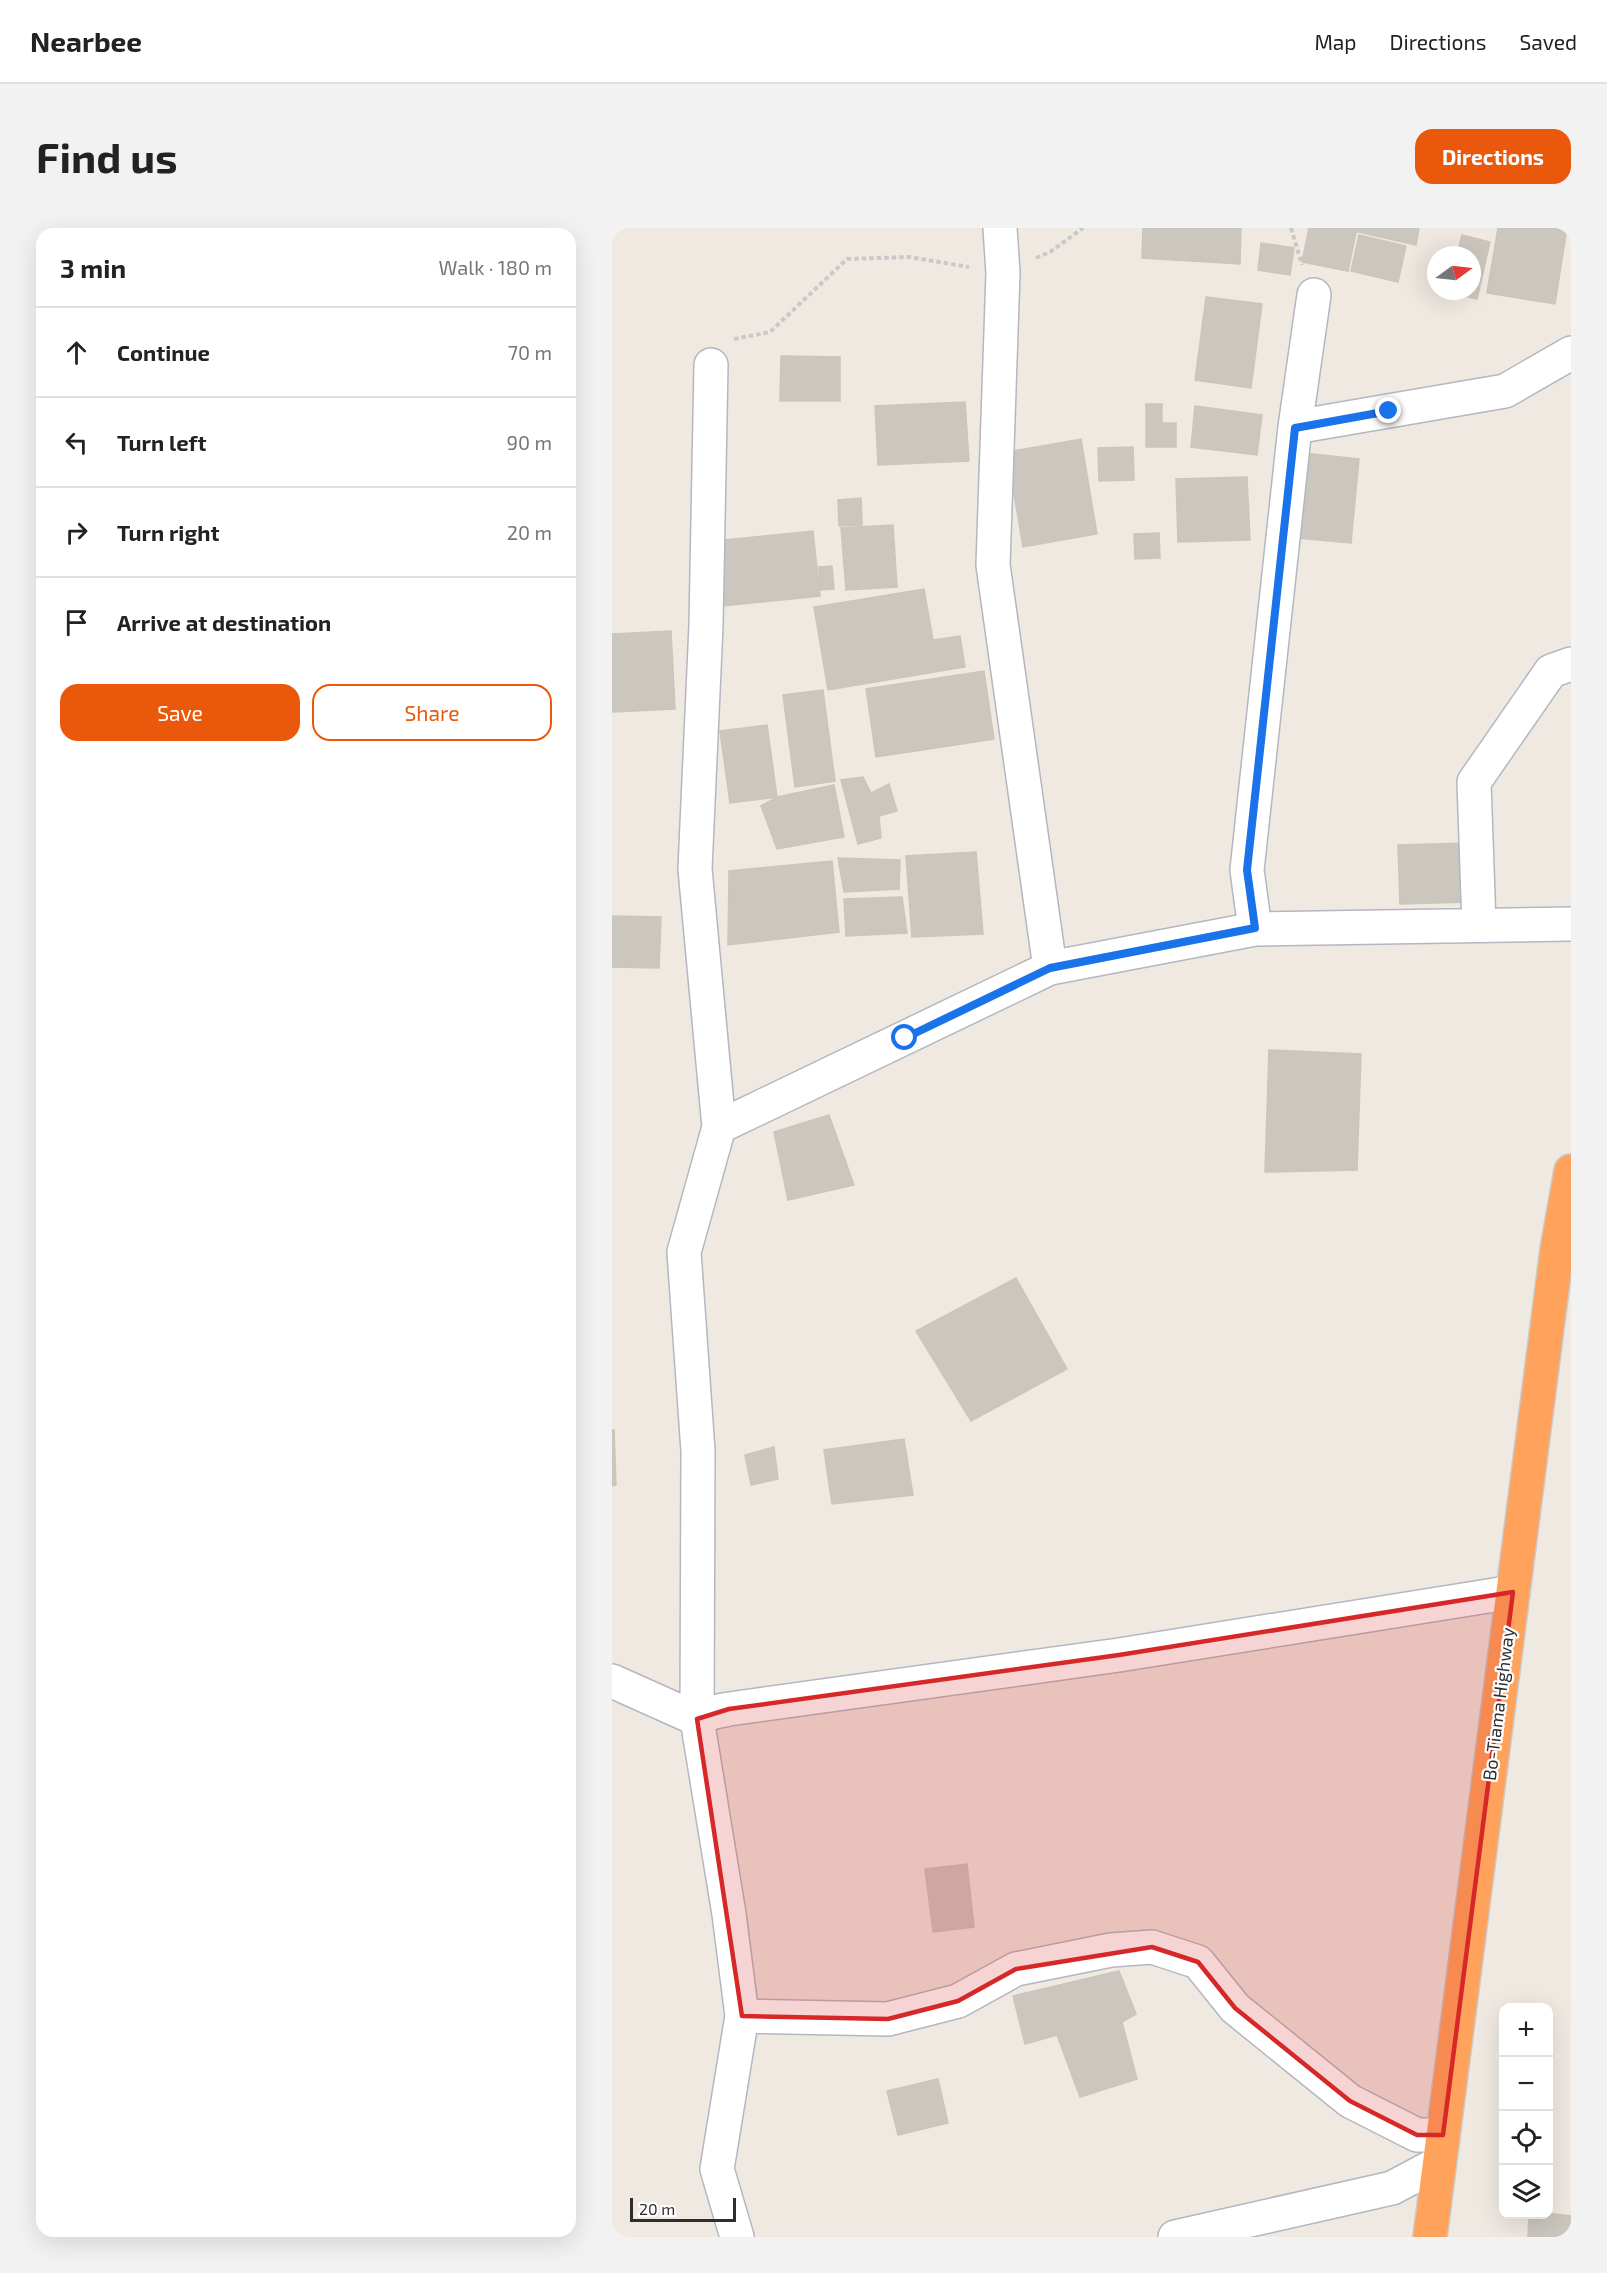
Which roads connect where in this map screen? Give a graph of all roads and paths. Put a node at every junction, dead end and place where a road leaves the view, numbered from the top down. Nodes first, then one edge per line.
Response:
1 (1000, 228) edge
2 (1083, 228) edge
3 (1003, 273) junction
4 (1314, 295) dead end
5 (1571, 353) edge
6 (711, 365) joint
7 (1295, 428) junction
8 (1571, 664) edge
9 (1571, 924) edge
10 (1479, 926) junction
11 (1255, 928) junction
12 (1050, 968) junction
13 (719, 1127) junction
14 (1571, 1171) edge
15 (1564, 1253) edge
16 (1513, 1592) junction
17 (612, 1681) edge
18 (697, 1719) junction
19 (742, 2016) junction
20 (1441, 2149) junction
21 (737, 2237) edge
22 (1175, 2237) edge
23 (1430, 2237) edge

1 - 3 street
2 - 3 path
3 - 6 path
3 - 12 street
4 - 7 street
5 - 7 street
6 - 13 street
7 - 11 street
8 - 10 street
9 - 10 street
10 - 11 street
11 - 12 street
12 - 13 street
13 - 18 street
14 - 15 highway, Bo-Tiama Highway
15 - 16 highway, Bo-Tiama Highway
16 - 18 street
16 - 20 highway, Bo-Tiama Highway
17 - 18 street
18 - 19 street
19 - 20 street
19 - 21 street
20 - 22 street
20 - 23 highway, Bo-Tiama Highway

